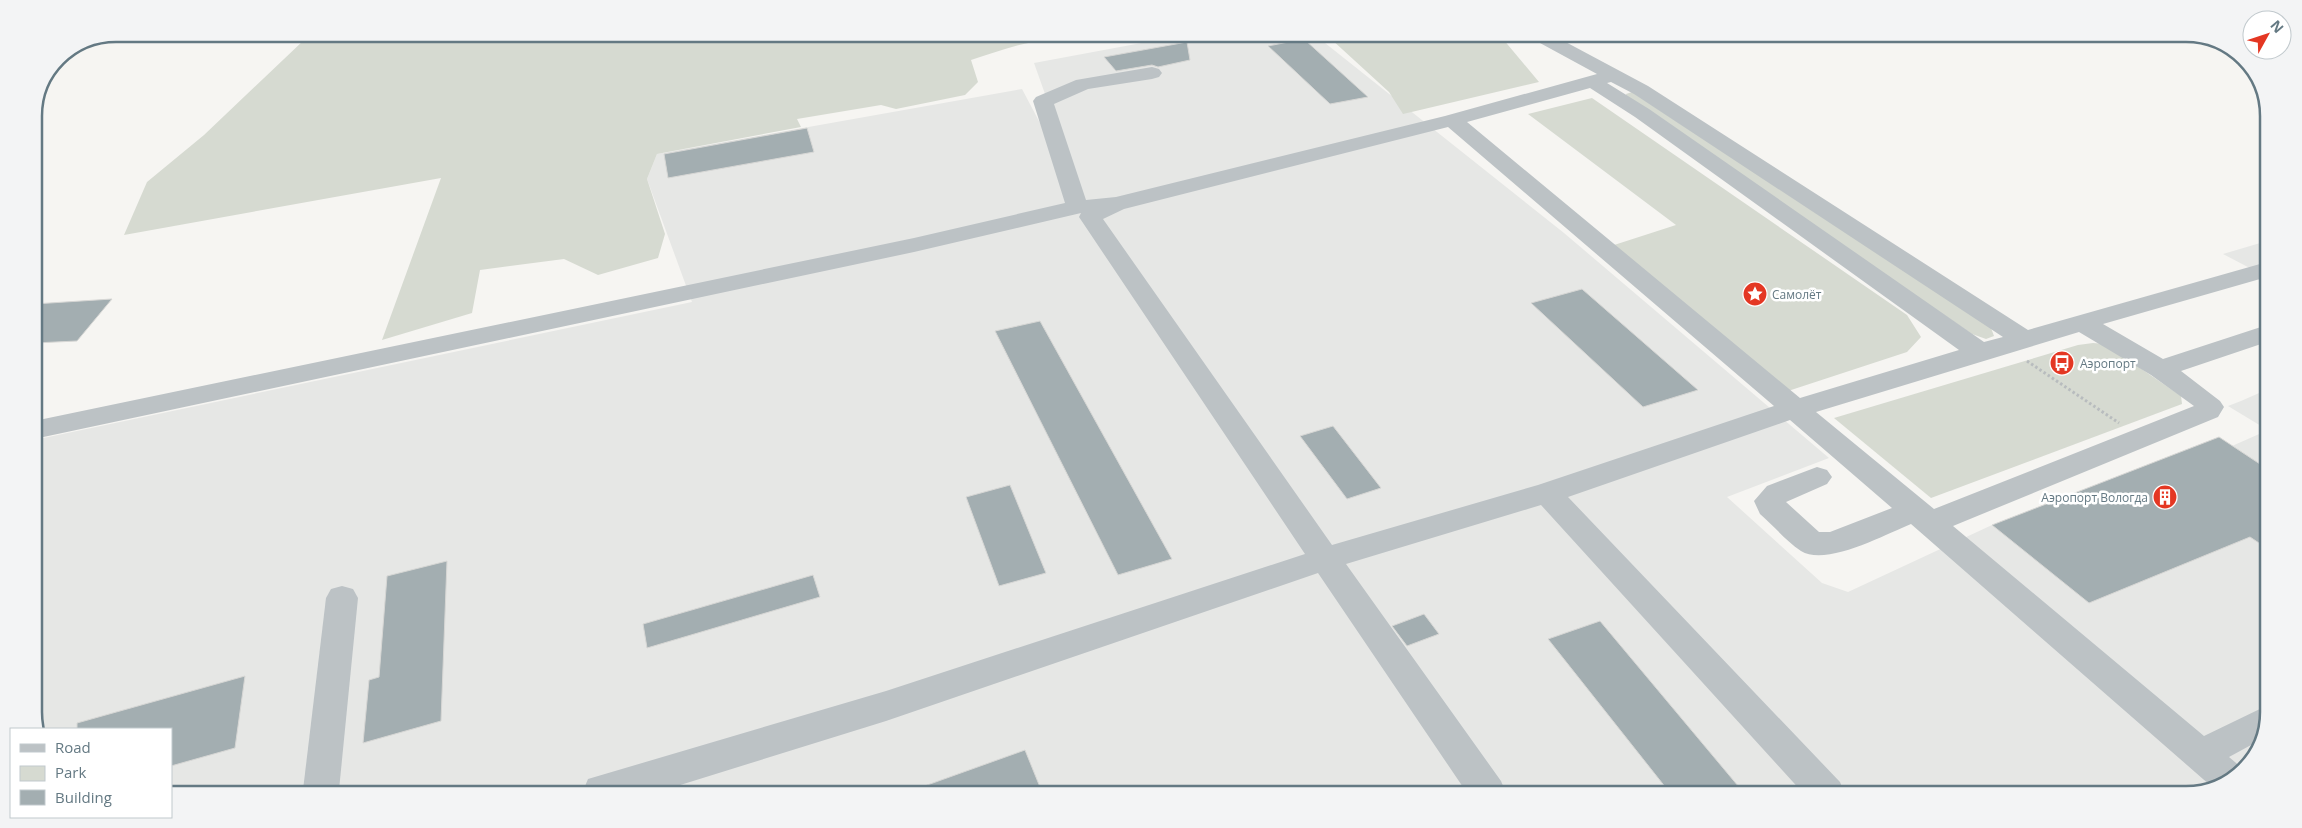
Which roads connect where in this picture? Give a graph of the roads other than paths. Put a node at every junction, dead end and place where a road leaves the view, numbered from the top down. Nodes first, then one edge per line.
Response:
1 (1539, 42) edge
2 (1552, 42) edge
3 (1152, 74) dead end
4 (1614, 76) junction
5 (1591, 81) junction
6 (1452, 120) junction
7 (1116, 204) junction
8 (1077, 207) junction
9 (2260, 277) edge
10 (2084, 324) junction
11 (2259, 336) edge
12 (2003, 346) junction
13 (2160, 369) junction
14 (1795, 409) junction
15 (43, 428) edge
16 (1817, 477) dead end
17 (1547, 493) junction
18 (1923, 516) junction
19 (1325, 560) junction
20 (342, 598) dead end
21 (2258, 725) edge
22 (2200, 755) junction
23 (2223, 775) edge
24 (653, 784) edge
25 (321, 786) edge
26 (638, 786) edge
27 (1483, 786) edge
28 (1820, 786) edge

1 - 5 street
2 - 4 street
3 - 8 street
4 - 5 street
4 - 12 street
5 - 6 street
5 - 12 street
6 - 7 street
6 - 14 street
7 - 8 street
7 - 19 street
8 - 15 street
9 - 10 street
10 - 12 street
10 - 13 street
11 - 13 street
12 - 14 street
13 - 18 street
14 - 17 street
14 - 18 street
16 - 18 street
17 - 19 street
17 - 28 street
18 - 22 street
19 - 24 street
19 - 27 street
20 - 25 street
21 - 22 street
22 - 23 street
24 - 26 street

